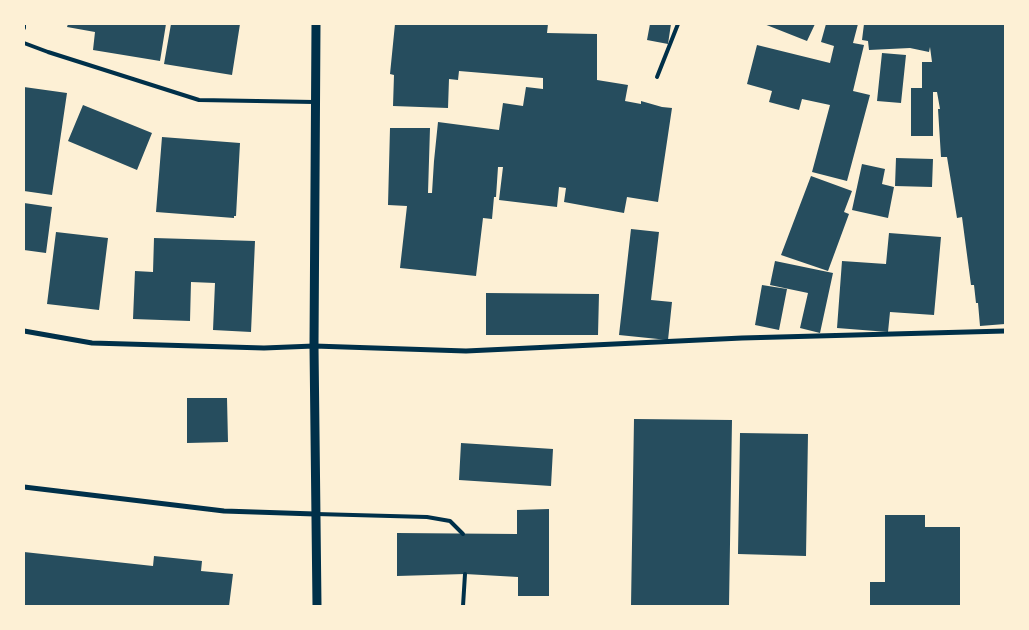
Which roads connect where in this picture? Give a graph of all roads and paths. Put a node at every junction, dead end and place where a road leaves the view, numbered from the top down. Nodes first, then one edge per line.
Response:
1 (24, 24) edge
2 (316, 24) edge
3 (678, 24) edge
4 (24, 28) edge
5 (24, 43) edge
6 (657, 77) dead end
7 (314, 102) junction
8 (24, 331) edge
9 (1005, 332) edge
10 (314, 346) junction
11 (24, 487) edge
12 (315, 514) junction
13 (462, 534) dead end
14 (465, 574) dead end
15 (317, 606) edge
16 (463, 606) edge

1 - 4 lane
2 - 7 street
3 - 6 lane
5 - 7 lane
7 - 10 street
8 - 10 street
9 - 10 street
10 - 12 street
11 - 12 street
12 - 13 lane
12 - 15 street
14 - 16 lane

